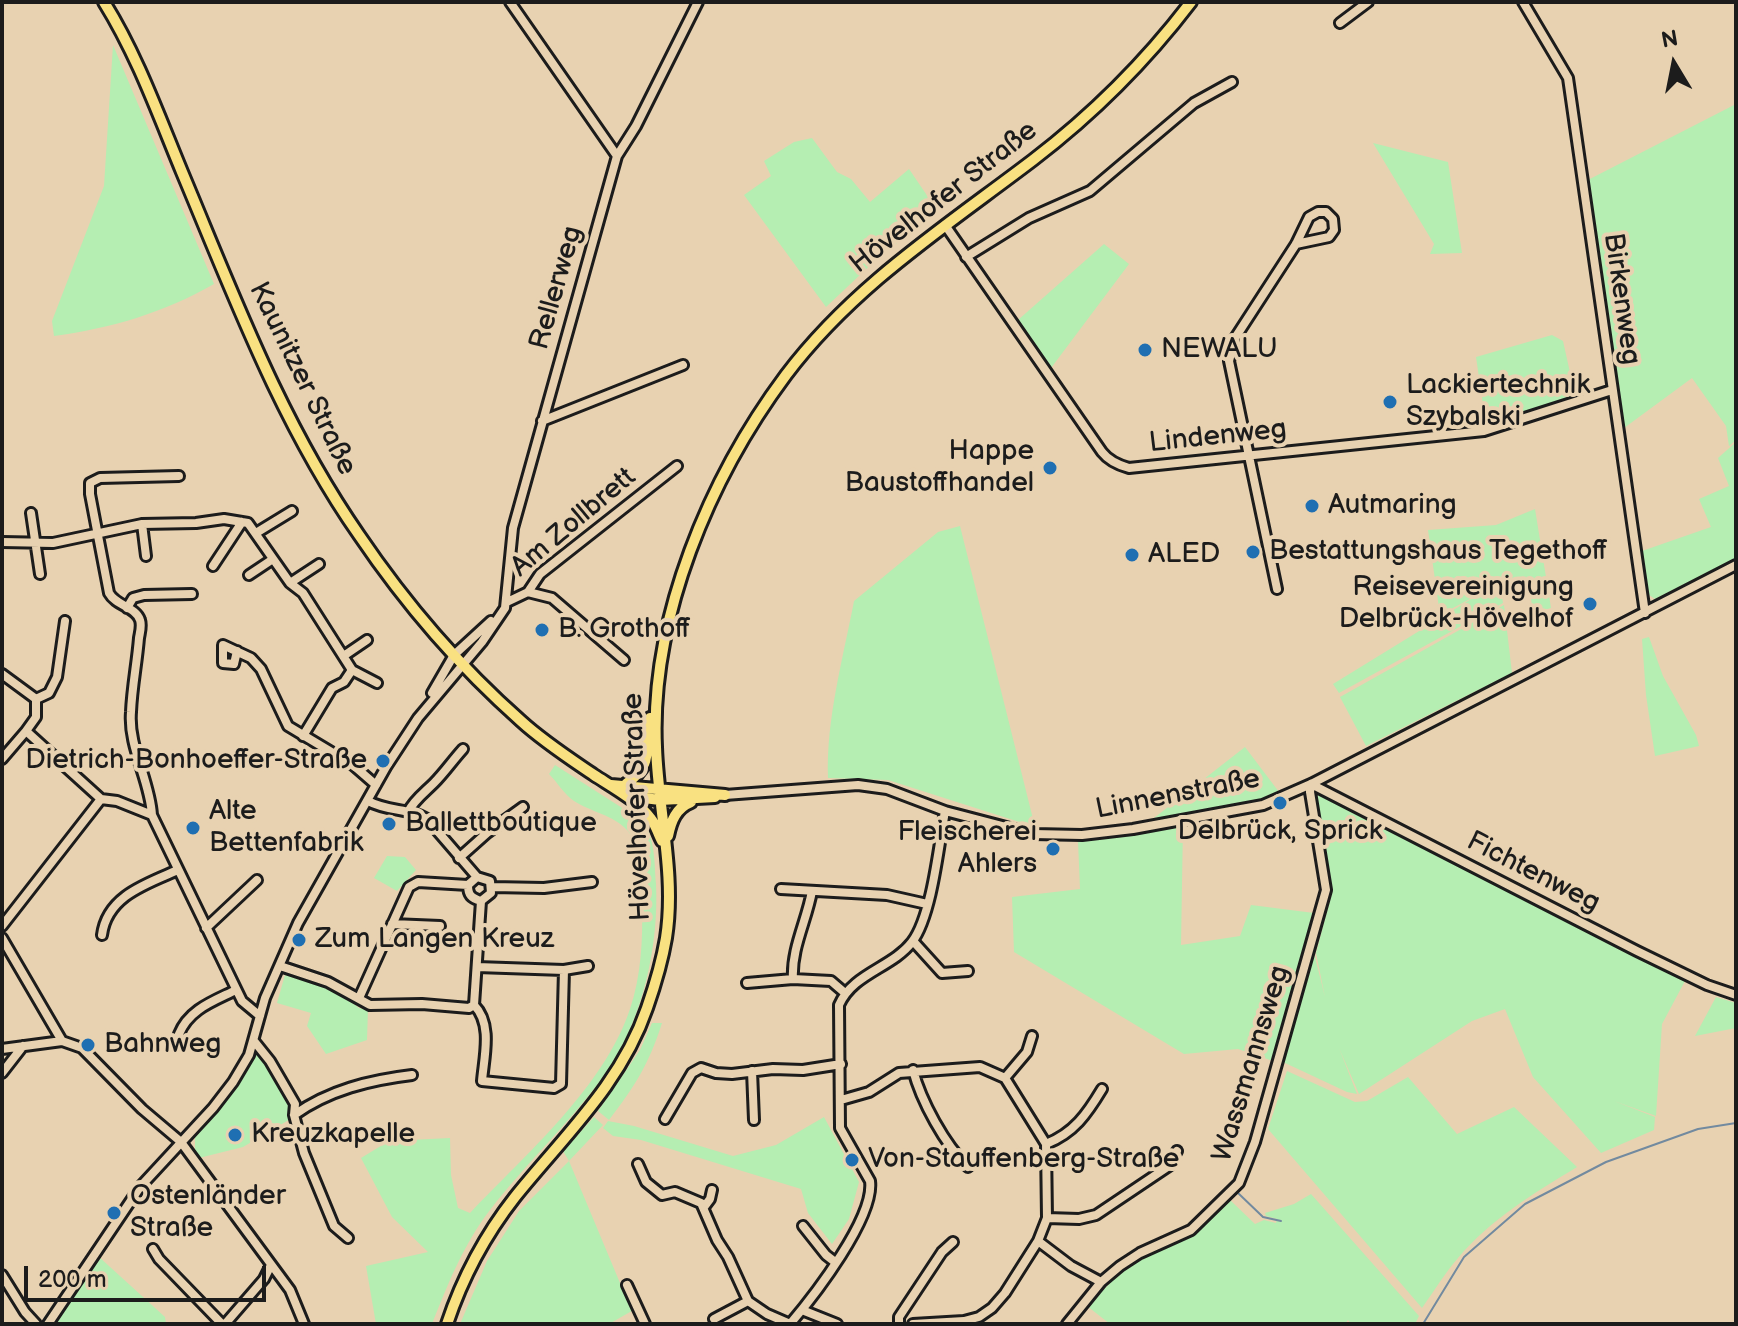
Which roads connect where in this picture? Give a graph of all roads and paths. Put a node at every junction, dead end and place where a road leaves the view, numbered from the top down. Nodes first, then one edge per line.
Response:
1 (104, 2) edge
2 (510, 2) edge
3 (698, 2) edge
4 (1191, 2) edge
5 (1368, 2) edge
6 (1523, 2) edge
7 (1340, 23) dead end
8 (1232, 82) dead end
9 (617, 156) junction
10 (945, 225) junction
11 (1296, 244) junction
12 (966, 257) junction
13 (683, 365) dead end
14 (1612, 390) junction
15 (542, 421) junction
16 (1248, 455) junction
17 (677, 466) dead end
18 (179, 476) dead end
19 (292, 511) dead end
20 (31, 513) dead end
21 (242, 522) junction
22 (142, 524) junction
23 (256, 533) junction
24 (99, 534) junction
25 (2, 542) edge
26 (34, 544) junction
27 (146, 556) dead end
28 (273, 559) junction
29 (319, 564) dead end
30 (1736, 565) edge
31 (213, 566) dead end
32 (40, 574) dead end
33 (249, 575) dead end
34 (290, 583) junction
35 (1277, 589) dead end
36 (528, 592) junction
37 (192, 594) dead end
38 (507, 602) junction
39 (127, 608) junction
40 (1645, 613) junction
41 (65, 621) dead end
42 (367, 640) dead end
43 (237, 651) dead end
44 (345, 655) junction
45 (458, 660) junction
46 (624, 660) dead end
47 (352, 670) junction
48 (2, 674) edge
49 (377, 683) dead end
50 (36, 699) junction
51 (655, 705) junction
52 (26, 731) junction
53 (303, 736) junction
54 (463, 749) dead end
55 (2, 759) edge
56 (626, 784) junction
57 (1311, 784) junction
58 (376, 785) junction
59 (609, 785) junction
60 (659, 794) junction
61 (725, 795) junction
62 (628, 796) junction
63 (101, 799) junction
64 (698, 799) junction
65 (368, 801) junction
66 (523, 807) dead end
67 (945, 811) junction
68 (408, 812) junction
69 (152, 815) junction
70 (666, 850) junction
71 (459, 858) junction
72 (178, 870) junction
73 (477, 877) junction
74 (257, 880) dead end
75 (592, 882) dead end
76 (468, 885) junction
77 (492, 887) junction
78 (781, 889) dead end
79 (812, 891) junction
80 (481, 901) junction
81 (927, 904) junction
82 (392, 924) junction
83 (2, 926) edge
84 (440, 926) dead end
85 (206, 928) junction
86 (102, 935) dead end
87 (2, 938) edge
88 (913, 941) junction
89 (280, 966) junction
90 (588, 966) dead end
91 (477, 967) junction
92 (564, 970) junction
93 (968, 971) dead end
94 (793, 979) junction
95 (747, 983) dead end
96 (236, 990) junction
97 (845, 993) junction
98 (1736, 995) edge
99 (359, 998) junction
100 (474, 1005) junction
101 (260, 1016) junction
102 (179, 1034) dead end
103 (1032, 1036) dead end
104 (62, 1041) junction
105 (254, 1041) junction
106 (23, 1046) junction
107 (2, 1049) edge
108 (841, 1064) junction
109 (913, 1070) junction
110 (752, 1071) junction
111 (2, 1073) edge
112 (412, 1075) dead end
113 (1005, 1078) junction
114 (1102, 1089) dead end
115 (841, 1100) junction
116 (294, 1115) junction
117 (665, 1119) dead end
118 (754, 1120) dead end
119 (181, 1142) junction
120 (1046, 1144) junction
121 (1177, 1151) dead end
122 (638, 1164) dead end
123 (968, 1167) dead end
124 (712, 1190) dead end
125 (704, 1207) junction
126 (1047, 1218) junction
127 (803, 1226) dead end
128 (348, 1238) dead end
129 (1038, 1241) junction
130 (953, 1242) dead end
131 (153, 1249) dead end
132 (835, 1262) junction
133 (271, 1265) junction
134 (2, 1275) edge
135 (1101, 1282) junction
136 (627, 1285) dead end
137 (748, 1301) junction
138 (802, 1310) junction
139 (714, 1319) dead end
140 (36, 1324) edge
141 (48, 1324) edge
142 (223, 1324) edge
143 (304, 1324) edge
144 (447, 1324) edge
145 (645, 1324) edge
146 (790, 1324) edge
147 (837, 1324) edge
148 (899, 1324) edge
149 (913, 1324) edge
150 (1067, 1324) edge

1 - 45 main road, Kaunitzer Straße
2 - 9 street
3 - 9 street, Rellerweg
4 - 10 main road, Hövelhofer Straße
5 - 7 street
6 - 14 street, Birkenweg
8 - 12 street
9 - 15 street, Rellerweg
10 - 12 street, Lindenweg
10 - 51 main road, Hövelhofer Straße
11 - 11 street
11 - 16 street
12 - 16 street, Lindenweg
13 - 15 street
14 - 16 street, Lindenweg
14 - 40 street, Birkenweg
15 - 38 street, Rellerweg
16 - 35 street
17 - 36 street, Am Zollbrett
18 - 24 street
19 - 23 street
20 - 26 street
21 - 22 street
21 - 23 street
21 - 31 street
22 - 24 street
22 - 27 street
23 - 28 street
24 - 26 street
24 - 39 street
25 - 26 street
26 - 32 street
28 - 33 street
28 - 34 street
29 - 34 street
30 - 40 street, Linnenstraße
34 - 44 street
36 - 38 street, Am Zollbrett
36 - 46 street
37 - 39 street
38 - 45 street, Am Zollbrett
39 - 69 street
40 - 57 street, Linnenstraße
41 - 50 street
42 - 44 street
43 - 53 street
44 - 47 street
45 - 58 street
45 - 59 main road, Kaunitzer Straße
47 - 49 street
47 - 53 street
48 - 50 street
50 - 52 street
51 - 56 main road
51 - 60 main road, Hövelhofer Straße
52 - 55 street
52 - 63 street
53 - 58 street
54 - 68 street
56 - 59 main road
56 - 60 main road
57 - 67 street, Linnenstraße
57 - 98 street, Fichtenweg
57 - 135 street, Wassmannsweg
58 - 65 street
59 - 62 main road, Kaunitzer Straße
60 - 61 main road
60 - 62 main road
60 - 64 main road
60 - 70 main road, Hövelhofer Straße
61 - 64 main road
61 - 67 street, Linnenstraße
62 - 70 main road
63 - 69 street
63 - 83 street
64 - 70 main road
65 - 68 street
65 - 89 street
66 - 71 street
67 - 81 street
68 - 71 street
69 - 72 street
70 - 144 main road, Hövelhofer Straße
71 - 73 street
72 - 85 street
72 - 86 street
73 - 76 street
73 - 77 street
74 - 85 street
75 - 77 street
76 - 80 street
76 - 82 street
77 - 80 street
78 - 79 street
79 - 81 street
79 - 94 street
80 - 91 street
81 - 88 street
82 - 84 street
82 - 99 street
85 - 96 street
87 - 104 street
88 - 93 street
88 - 97 street
89 - 99 street
89 - 101 street
90 - 92 street
91 - 92 street
91 - 100 street
92 - 100 street
94 - 95 street
94 - 97 street
96 - 101 street
96 - 102 street
97 - 108 street
99 - 100 street
101 - 105 street
103 - 113 street
104 - 106 street
104 - 119 street
105 - 116 street
105 - 119 street
106 - 107 street
106 - 111 street
108 - 110 street
108 - 115 street
109 - 113 street
109 - 115 street
109 - 123 street
110 - 117 street
110 - 118 street
112 - 116 street
113 - 120 street
114 - 120 street
115 - 132 street
116 - 128 street
119 - 133 street
119 - 141 street
120 - 126 street
121 - 126 street
122 - 125 street
124 - 125 street
125 - 137 street
126 - 129 street
127 - 132 street
129 - 135 street
129 - 149 street
130 - 148 street
131 - 142 street
132 - 138 street
133 - 142 street
133 - 143 street
134 - 140 street
135 - 150 street, Wassmannsweg
136 - 145 street
137 - 139 street
137 - 146 street
138 - 146 street
138 - 147 street

